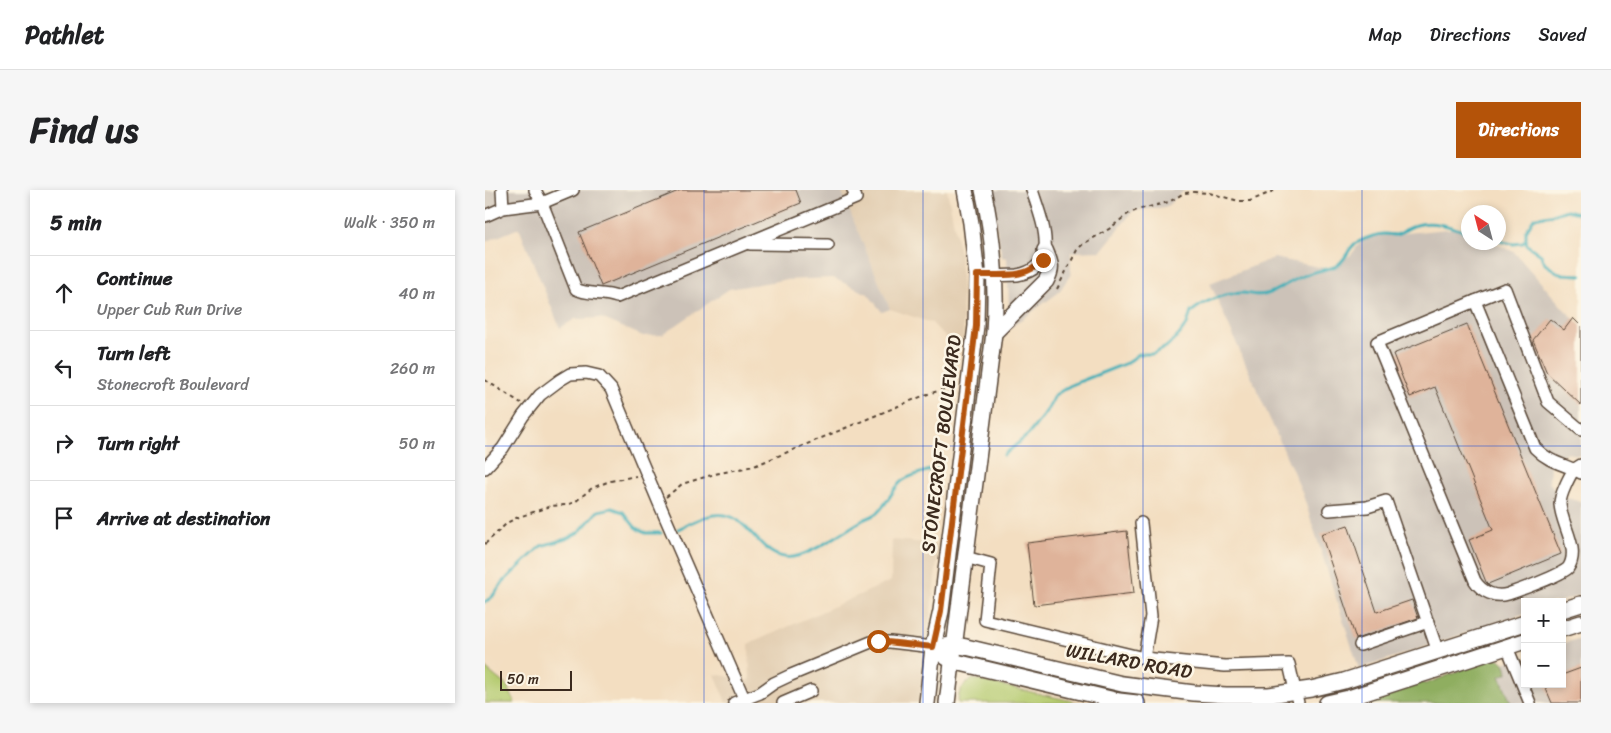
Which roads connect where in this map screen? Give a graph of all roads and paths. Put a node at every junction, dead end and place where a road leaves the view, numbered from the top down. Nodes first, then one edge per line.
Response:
1 (503, 190) edge
2 (535, 190) edge
3 (573, 190) edge
4 (853, 190) edge
5 (965, 190) edge
6 (983, 190) edge
7 (1032, 190) edge
8 (1276, 190) edge
9 (542, 203) junction
10 (503, 208) junction
11 (485, 216) edge
12 (745, 244) junction
13 (828, 245) dead end
14 (1045, 250) junction
15 (995, 274) junction
16 (977, 275) junction
17 (1056, 290) dead end
18 (1475, 301) junction
19 (995, 332) junction
20 (485, 380) edge
21 (962, 384) dead end
22 (521, 403) dead end
23 (1581, 430) edge
24 (485, 468) edge
25 (1578, 469) edge
26 (648, 474) junction
27 (659, 503) junction
28 (1329, 510) dead end
29 (1141, 523) dead end
30 (485, 544) edge
31 (965, 558) junction
32 (1581, 604) edge
33 (1566, 609) edge
34 (1428, 622) junction
35 (1581, 623) edge
36 (1521, 624) edge
37 (1566, 628) edge
38 (1521, 642) edge
39 (954, 645) junction
40 (1360, 645) dead end
41 (933, 647) junction
42 (1507, 647) junction
43 (1438, 652) junction
44 (1144, 658) junction
45 (952, 661) junction
46 (811, 691) dead end
47 (1297, 697) edge
48 (1101, 700) edge
49 (742, 702) edge
50 (783, 703) edge
51 (927, 703) edge
52 (947, 703) edge
53 (1137, 703) edge
54 (1327, 703) edge
55 (1530, 703) edge

1 - 10 street
2 - 9 street
3 - 9 street
4 - 12 street
5 - 16 main road, STONECROFT BOULEVARD
6 - 15 main road, STONECROFT BOULEVARD
7 - 14 street
8 - 17 path
9 - 10 street
9 - 12 street
10 - 11 street
12 - 13 street
14 - 15 street
14 - 19 main road
15 - 16 street
15 - 19 main road, STONECROFT BOULEVARD
16 - 41 main road, STONECROFT BOULEVARD
18 - 23 street
18 - 25 street
18 - 25 street
19 - 31 main road, STONECROFT BOULEVARD
20 - 22 path
21 - 27 path
24 - 26 street
26 - 27 street
26 - 30 path
27 - 49 street
28 - 34 street
29 - 44 street
31 - 39 main road, STONECROFT BOULEVARD
31 - 44 street
32 - 33 main road
34 - 40 street
34 - 43 street
35 - 37 main road
36 - 43 main road, WILLARD ROAD
38 - 42 main road
39 - 41 main road, WILLARD ROAD
39 - 45 main road, STONECROFT BOULEVARD
39 - 47 main road, WILLARD ROAD
41 - 45 main road, WILLARD ROAD
41 - 49 street
41 - 51 main road, STONECROFT BOULEVARD
42 - 54 main road
42 - 55 street
43 - 47 main road, WILLARD ROAD
44 - 47 street
45 - 48 main road, WILLARD ROAD
45 - 52 main road, STONECROFT BOULEVARD
46 - 50 street
48 - 53 main road, WILLARD ROAD

